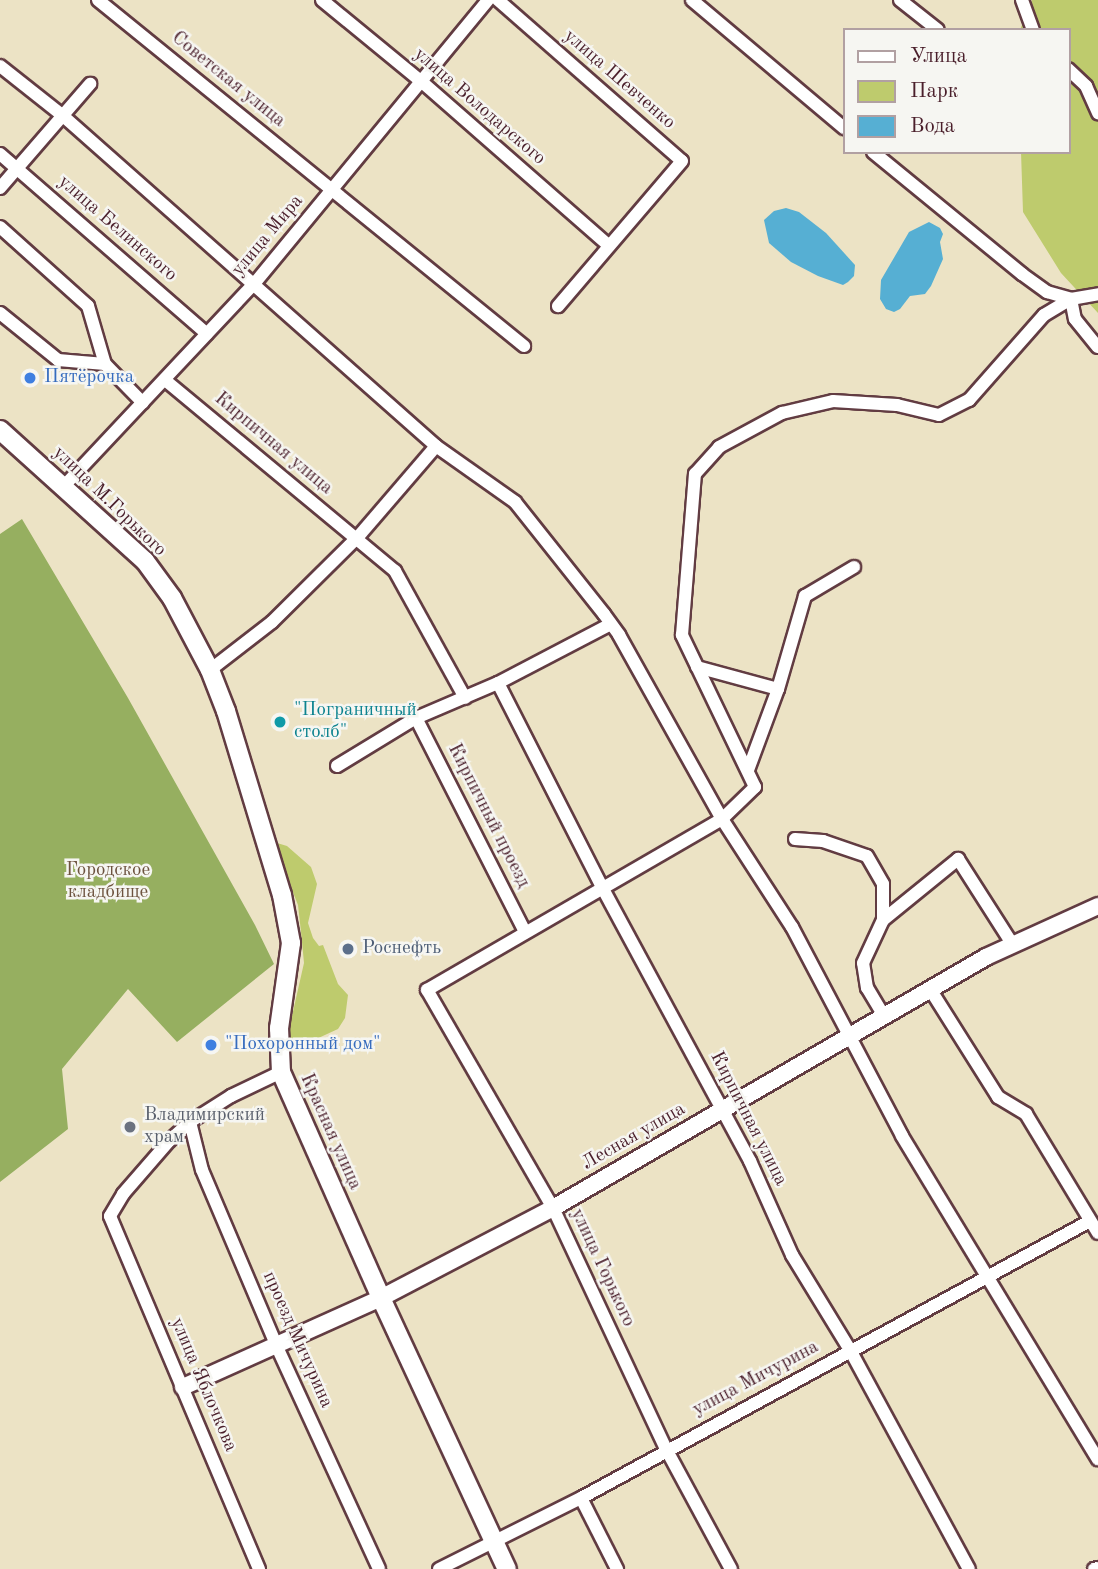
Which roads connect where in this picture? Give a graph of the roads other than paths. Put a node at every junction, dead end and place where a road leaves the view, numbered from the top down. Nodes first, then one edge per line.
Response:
1 (98, 0) edge
2 (122, 0) edge
3 (322, 0) edge
4 (488, 0) edge
5 (498, 0) edge
6 (692, 0) edge
7 (900, 0) edge
8 (1022, 0) edge
9 (113, 11) junction
10 (935, 28) edge
11 (1033, 28) edge
12 (0, 66) edge
13 (1070, 71) edge
14 (422, 82) junction
15 (90, 83) dead end
16 (1098, 113) edge
17 (62, 115) junction
18 (842, 126) edge
19 (875, 154) edge
20 (0, 155) edge
21 (19, 170) junction
22 (0, 188) edge
23 (334, 189) junction
24 (0, 228) edge
25 (608, 245) junction
26 (254, 284) junction
27 (1098, 294) edge
28 (1071, 299) junction
29 (558, 306) dead end
30 (0, 313) edge
31 (207, 334) junction
32 (524, 346) dead end
33 (1098, 347) edge
34 (105, 364) junction
35 (165, 380) junction
36 (143, 402) junction
37 (0, 430) edge
38 (436, 446) junction
39 (64, 486) junction
40 (357, 538) junction
41 (854, 567) dead end
42 (180, 613) joint
43 (611, 624) junction
44 (697, 667) junction
45 (210, 670) junction
46 (498, 683) junction
47 (778, 689) junction
48 (465, 698) junction
49 (416, 718) junction
50 (337, 766) dead end
51 (748, 770) junction
52 (722, 819) junction
53 (795, 839) dead end
54 (603, 889) junction
55 (1098, 906) edge
56 (883, 920) junction
57 (526, 932) junction
58 (1013, 945) junction
59 (930, 989) junction
60 (884, 1016) junction
61 (847, 1037) junction
62 (281, 1072) junction
63 (723, 1110) junction
64 (190, 1122) junction
65 (553, 1208) junction
66 (1090, 1221) junction
67 (1098, 1233) edge
68 (986, 1276) junction
69 (381, 1298) junction
70 (277, 1347) junction
71 (850, 1350) junction
72 (183, 1387) junction
73 (666, 1449) junction
74 (1098, 1459) edge
75 (581, 1497) junction
76 (496, 1543) junction
77 (259, 1569) edge
78 (379, 1569) edge
79 (439, 1569) edge
80 (507, 1569) edge
81 (617, 1569) edge
82 (730, 1569) edge
83 (970, 1569) edge

1 - 9 street, Советская улица
2 - 9 street
3 - 14 street, улица Володарского
4 - 14 street, улица Мира
5 - 25 street, улица Шевченко
6 - 18 street
7 - 10 street
8 - 11 street
9 - 23 street, Советская улица
12 - 17 street
13 - 16 street
14 - 23 street, улица Мира
14 - 25 street, улица Володарского
15 - 17 street
17 - 21 street
17 - 26 street
19 - 28 street
20 - 21 street, улица Белинского
21 - 22 street
21 - 31 street, улица Белинского
23 - 26 street, улица Мира
23 - 32 street, Советская улица
24 - 34 street
25 - 29 street
26 - 31 street, улица Мира
26 - 38 street
27 - 28 street
28 - 33 street
28 - 44 street
30 - 34 street
31 - 35 street, улица Мира
34 - 36 street
35 - 36 street, улица Мира
35 - 40 street, Кирпичная улица
36 - 39 street, улица Мира
37 - 39 main road, улица М.Горького
38 - 40 street
38 - 43 street
39 - 42 main road, улица М.Горького
40 - 45 street
40 - 48 street, Кирпичная улица
41 - 47 street
42 - 45 main road, Красная улица
43 - 46 street
43 - 52 street
44 - 47 street
44 - 51 street
45 - 62 main road, Красная улица
46 - 48 street
46 - 54 street, Кирпичная улица
47 - 51 street
48 - 49 street
49 - 50 street
49 - 57 street, Кирпичный проезд
51 - 52 street
52 - 54 street
52 - 61 street
53 - 56 street
54 - 57 street
54 - 63 street, Кирпичная улица
55 - 58 street, Лесная улица
56 - 58 street
56 - 60 street
57 - 65 street, улица Горького
58 - 59 street, Лесная улица
59 - 60 street, Лесная улица
59 - 66 street
60 - 61 street, Лесная улица
61 - 63 street, Лесная улица
61 - 68 street
62 - 64 street
62 - 69 main road, Красная улица
63 - 65 street, Лесная улица
63 - 71 street, Кирпичная улица
64 - 70 street, проезд Мичурина
64 - 72 street, улица Яблочкова
65 - 69 street, Лесная улица
65 - 73 street, улица Горького
66 - 67 street
66 - 68 street, улица Мичурина
68 - 71 street, улица Мичурина
68 - 74 street
69 - 70 street, Лесная улица
69 - 76 main road, Красная улица
70 - 72 street, Лесная улица
70 - 78 street, проезд Мичурина
71 - 73 street, улица Мичурина
71 - 83 street, Кирпичная улица
72 - 77 street, улица Яблочкова
73 - 75 street, улица Мичурина
73 - 82 street, улица Горького
75 - 76 street, улица Мичурина
75 - 81 street
76 - 79 street, улица Мичурина
76 - 80 main road, Красная улица

